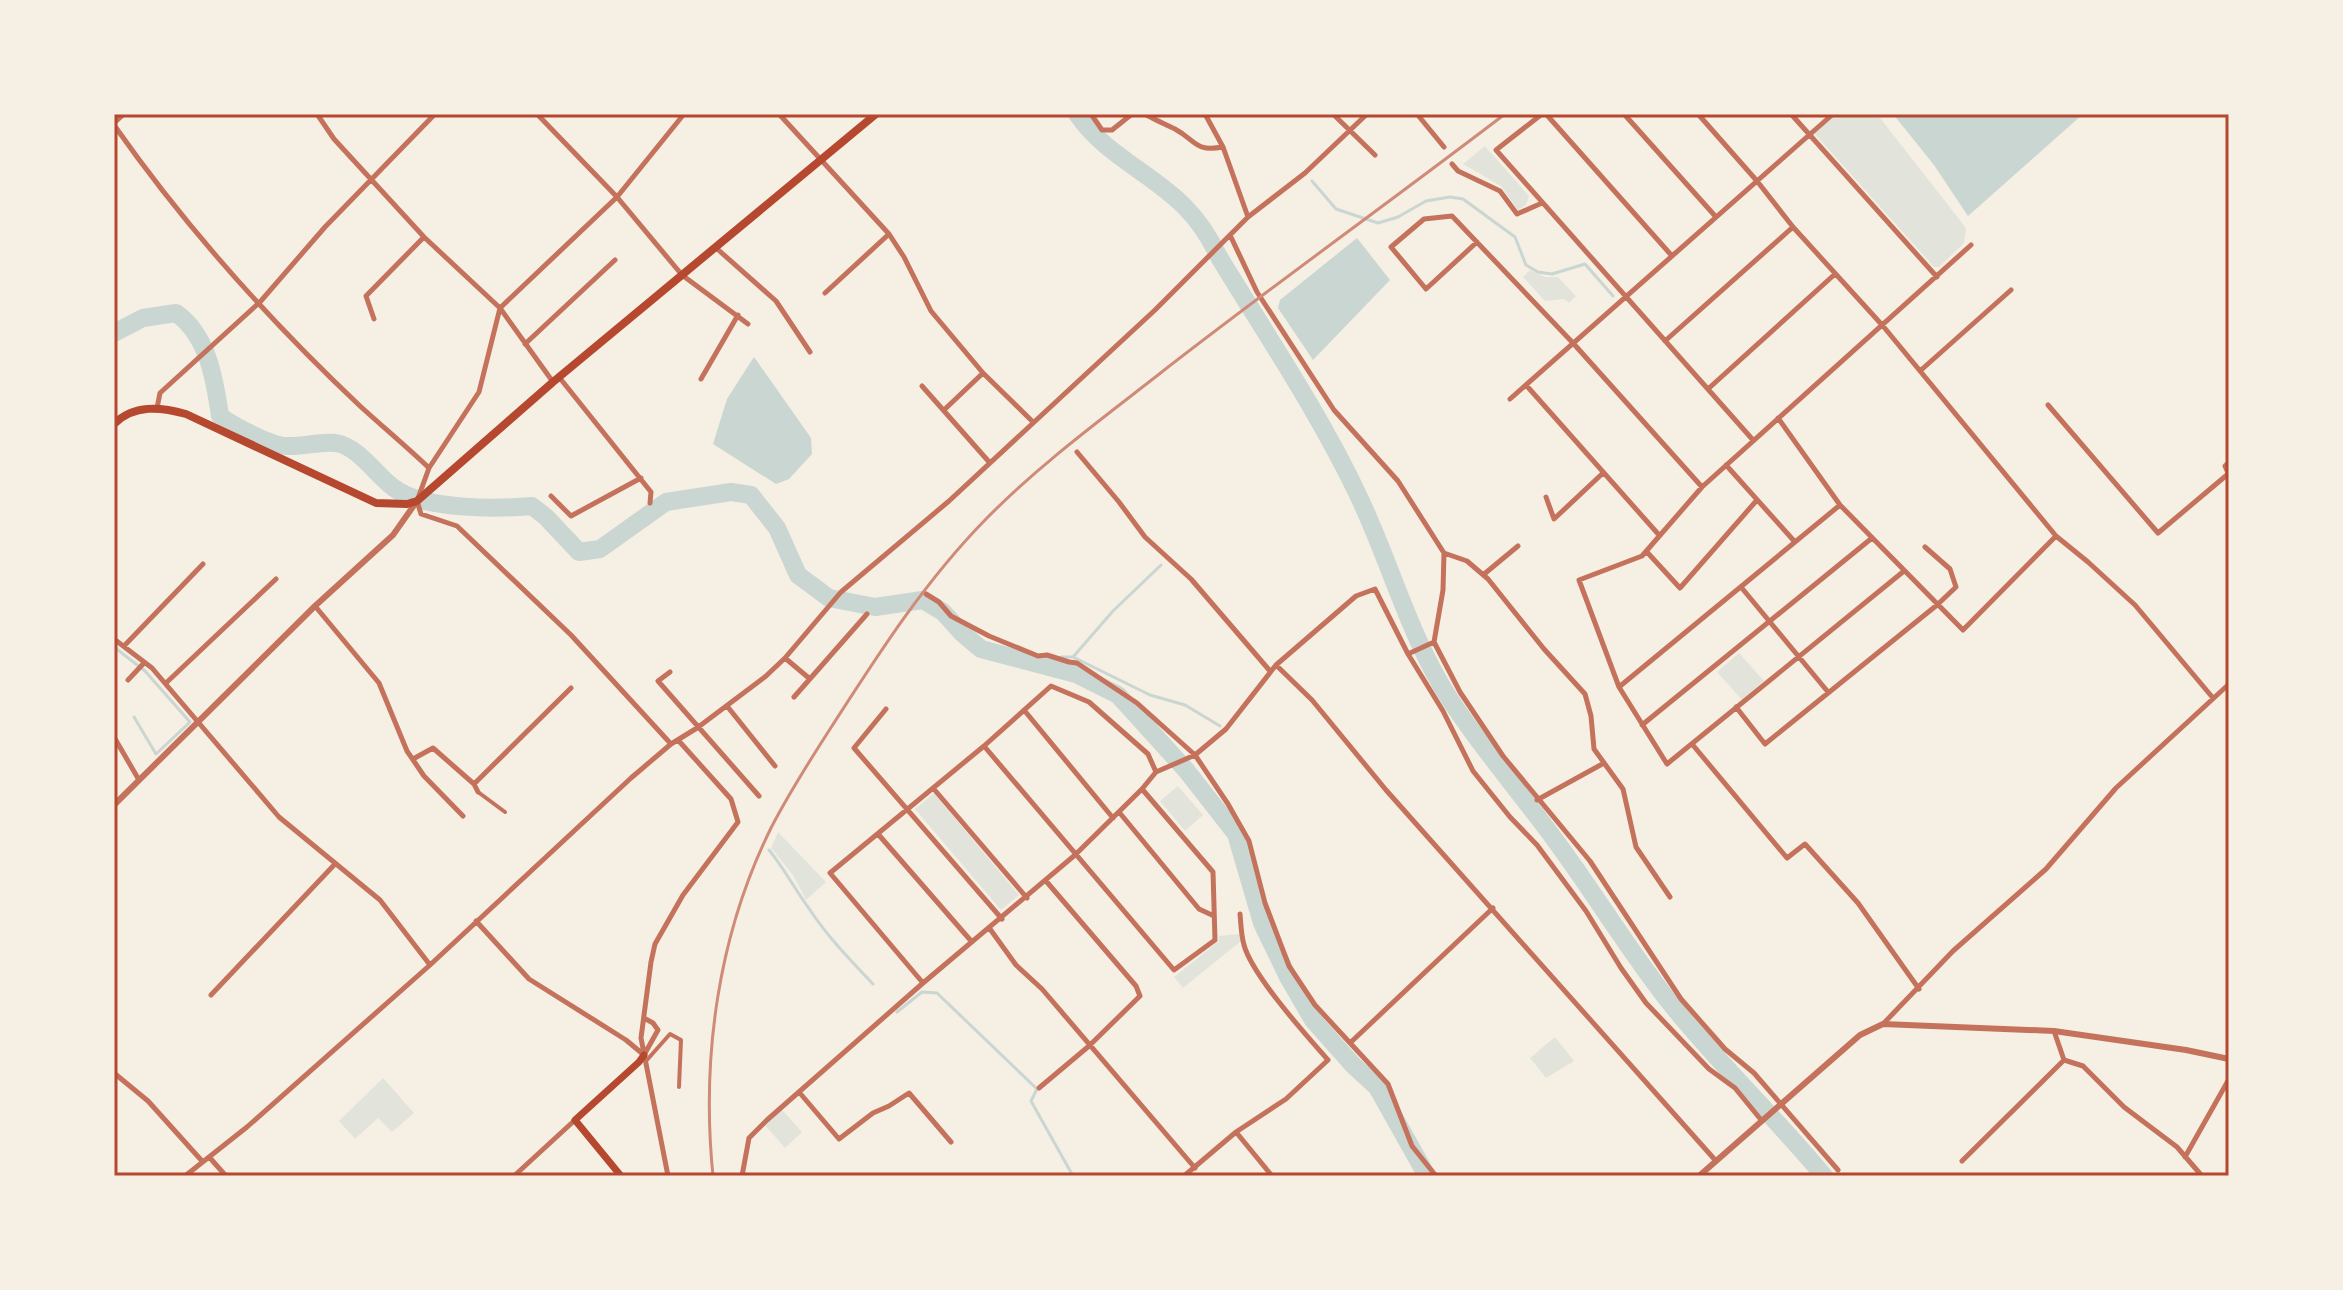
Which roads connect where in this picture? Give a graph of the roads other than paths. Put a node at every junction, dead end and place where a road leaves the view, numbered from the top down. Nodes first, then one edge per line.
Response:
1 (124, 114) edge
2 (317, 114) edge
3 (435, 114) edge
4 (537, 114) edge
5 (684, 114) edge
6 (779, 114) edge
7 (876, 114) edge
8 (1091, 114) edge
9 (1132, 114) edge
10 (1145, 114) edge
11 (1205, 114) edge
12 (1333, 114) edge
13 (1367, 114) edge
14 (1417, 114) edge
15 (1544, 114) edge
16 (1624, 114) edge
17 (1698, 114) edge
18 (1791, 114) edge
19 (1833, 114) edge
20 (114, 124) edge
21 (1351, 130) junction
22 (1809, 135) junction
23 (1223, 147) junction
24 (1444, 147) dead end
25 (1375, 155) dead end
26 (822, 160) junction
27 (1452, 164) dead end
28 (371, 180) junction
29 (1757, 181) junction
30 (617, 197) junction
31 (1542, 203) junction
32 (1248, 217) junction
33 (1716, 217) junction
34 (1793, 227) junction
35 (889, 234) junction
36 (1230, 235) junction
37 (424, 237) junction
38 (1477, 242) junction
39 (1971, 245) dead end
40 (715, 246) junction
41 (1672, 256) junction
42 (615, 260) dead end
43 (1835, 274) junction
44 (682, 275) junction
45 (1937, 277) junction
46 (2011, 290) dead end
47 (825, 293) dead end
48 (1626, 297) junction
49 (260, 302) junction
50 (500, 308) junction
51 (738, 315) junction
52 (374, 319) dead end
53 (748, 324) dead end
54 (1883, 326) junction
55 (1665, 341) junction
56 (1573, 343) junction
57 (525, 344) junction
58 (810, 352) dead end
59 (1920, 371) junction
60 (983, 373) junction
61 (701, 379) dead end
62 (556, 380) junction
63 (1526, 385) junction
64 (922, 386) dead end
65 (1708, 389) junction
66 (1510, 399) dead end
67 (2048, 405) dead end
68 (157, 408) junction
69 (944, 410) junction
70 (1778, 418) junction
71 (1033, 422) junction
72 (114, 424) edge
73 (1753, 440) junction
74 (1077, 452) dead end
75 (2229, 462) edge
76 (990, 463) junction
77 (1726, 465) junction
78 (429, 468) junction
79 (1604, 473) junction
80 (2229, 474) edge
81 (641, 478) junction
82 (1702, 487) junction
83 (551, 496) dead end
84 (1546, 497) dead end
85 (1757, 500) junction
86 (417, 501) junction
87 (650, 503) dead end
88 (1840, 505) junction
89 (1659, 535) junction
90 (2056, 536) junction
91 (1872, 538) junction
92 (1795, 542) junction
93 (1518, 546) dead end
94 (1925, 547) dead end
95 (1646, 551) junction
96 (1444, 553) junction
97 (203, 564) dead end
98 (1904, 571) junction
99 (1483, 575) junction
100 (276, 579) dead end
101 (1741, 587) junction
102 (926, 594) dead end
103 (1937, 605) junction
104 (315, 606) junction
105 (867, 614) dead end
106 (1770, 622) junction
107 (114, 639) edge
108 (1432, 642) junction
109 (124, 646) junction
110 (1410, 652) junction
111 (1799, 656) junction
112 (785, 658) junction
113 (144, 663) junction
114 (1276, 665) junction
115 (1270, 671) junction
116 (670, 672) dead end
117 (810, 679) junction
118 (128, 680) dead end
119 (166, 683) junction
120 (2229, 684) edge
121 (1619, 687) junction
122 (571, 688) dead end
123 (1828, 692) junction
124 (794, 697) dead end
125 (2213, 698) junction
126 (727, 706) junction
127 (1736, 707) junction
128 (886, 709) dead end
129 (1024, 710) junction
130 (197, 722) junction
131 (1642, 725) junction
132 (697, 728) junction
133 (114, 737) edge
134 (678, 740) junction
135 (671, 744) junction
136 (1692, 744) junction
137 (984, 746) junction
138 (1192, 756) junction
139 (413, 759) junction
140 (1604, 763) junction
141 (775, 766) dead end
142 (1156, 772) junction
143 (139, 780) junction
144 (474, 784) junction
145 (933, 788) junction
146 (1142, 789) junction
147 (478, 792) joint
148 (759, 796) dead end
149 (1537, 800) junction
150 (114, 805) edge
151 (907, 809) junction
152 (505, 812) dead end
153 (1119, 812) junction
154 (463, 816) dead end
155 (1113, 818) junction
156 (878, 834) junction
157 (1075, 855) junction
158 (335, 864) junction
159 (1046, 881) junction
160 (1670, 897) dead end
161 (1027, 898) junction
162 (1493, 908) junction
163 (1240, 914) dead end
164 (1214, 916) junction
165 (1002, 919) junction
166 (476, 921) junction
167 (990, 929) junction
168 (972, 942) junction
169 (430, 965) junction
170 (923, 983) junction
171 (1919, 989) junction
172 (211, 995) dead end
173 (643, 1018) junction
174 (1883, 1024) junction
175 (2054, 1031) junction
176 (1350, 1043) junction
177 (1089, 1046) junction
178 (645, 1058) junction
179 (2229, 1059) edge
180 (2064, 1060) junction
181 (114, 1073) edge
182 (2229, 1079) edge
183 (679, 1087) dead end
184 (1039, 1088) dead end
185 (2227, 1088) edge
186 (799, 1092) junction
187 (1780, 1104) junction
188 (575, 1120) junction
189 (1763, 1120) junction
190 (1236, 1132) junction
191 (951, 1142) dead end
192 (2185, 1157) junction
193 (210, 1158) junction
194 (202, 1161) junction
195 (1716, 1161) junction
196 (1962, 1161) dead end
197 (1195, 1168) junction
198 (1838, 1170) dead end
199 (185, 1176) edge
200 (226, 1176) edge
201 (514, 1176) edge
202 (621, 1176) edge
203 (668, 1176) edge
204 (742, 1176) edge
205 (1184, 1176) edge
206 (1272, 1176) edge
207 (1436, 1176) edge
208 (1699, 1176) edge
209 (2202, 1176) edge

1 - 20 street
2 - 28 street
3 - 28 street
4 - 30 street
5 - 30 street
6 - 26 street
7 - 26 highway
8 - 9 street
10 - 23 street
11 - 23 street
12 - 21 street
13 - 21 street
14 - 24 street
15 - 31 street
15 - 41 street
16 - 33 street
17 - 29 street
18 - 22 street
19 - 22 street
20 - 49 street
21 - 25 street
21 - 32 street
22 - 29 street
22 - 45 street
23 - 32 street
26 - 35 street
26 - 40 highway
27 - 31 street
28 - 37 street
28 - 49 street
29 - 33 street
29 - 34 street
30 - 44 street
30 - 50 street
31 - 48 street
32 - 36 street
33 - 41 street
34 - 43 street
34 - 55 street
35 - 47 street
35 - 60 street
36 - 71 street
36 - 96 street
37 - 50 street
37 - 52 street
38 - 38 street
38 - 56 street
39 - 45 street
40 - 44 highway
40 - 58 street
41 - 48 street
42 - 57 street
43 - 54 street
43 - 65 street
44 - 51 street
44 - 62 highway
45 - 54 street
46 - 59 street
48 - 55 street
48 - 56 street
49 - 68 street
49 - 78 street
50 - 57 street
50 - 78 street
51 - 53 street
51 - 61 street
54 - 59 street
54 - 70 street
55 - 65 street
56 - 63 street
56 - 82 street
57 - 62 street
59 - 90 street
60 - 69 street
60 - 71 street
62 - 81 street
62 - 86 highway
63 - 66 street
63 - 79 street
64 - 69 street
65 - 73 street
67 - 80 street
68 - 72 highway
68 - 86 highway
69 - 76 street
70 - 73 street
70 - 88 street
71 - 76 street
73 - 77 street
74 - 115 street
75 - 80 street
76 - 112 street
77 - 82 street
77 - 85 street
78 - 86 street
79 - 84 street
79 - 89 street
81 - 83 street
81 - 87 street
82 - 89 street
85 - 92 street
85 - 95 street
86 - 104 street
86 - 135 street
88 - 91 street
88 - 92 street
89 - 95 street
90 - 103 street
90 - 125 street
91 - 98 street
91 - 106 street
92 - 101 street
93 - 99 street
94 - 103 street
95 - 121 street
96 - 99 street
96 - 108 street
97 - 109 street
98 - 103 street
98 - 111 street
99 - 140 street
100 - 119 street
101 - 106 street
101 - 121 street
102 - 138 street
103 - 123 street
104 - 130 street
104 - 139 street
105 - 117 street
106 - 111 street
106 - 131 street
107 - 109 street
108 - 110 street
108 - 149 street
109 - 113 street
110 - 114 street
110 - 189 street
111 - 123 street
111 - 127 street
112 - 117 street
112 - 126 street
113 - 118 street
113 - 119 street
114 - 115 street
114 - 162 street
115 - 138 street
116 - 132 street
117 - 124 street
119 - 130 street
120 - 125 street
121 - 131 street
122 - 144 street
123 - 127 street
125 - 171 street
126 - 132 street
126 - 141 street
127 - 136 street
128 - 151 street
129 - 137 street
129 - 142 street
129 - 155 street
130 - 143 street
130 - 158 street
131 - 136 street
132 - 134 street
132 - 148 street
133 - 143 street
134 - 135 street
134 - 173 street
135 - 166 street
136 - 171 street
137 - 145 street
137 - 157 street
138 - 142 street
138 - 176 street
139 - 144 street
139 - 154 street
140 - 149 street
140 - 160 street
142 - 146 street
143 - 150 street
144 - 147 street
145 - 151 street
145 - 161 street
146 - 153 street
146 - 164 street
147 - 152 street
149 - 187 street
151 - 156 street
151 - 165 street
153 - 155 street
153 - 164 street
155 - 157 street
156 - 168 street
156 - 170 street
157 - 159 street
157 - 164 street
158 - 169 street
158 - 172 street
159 - 161 street
159 - 177 street
161 - 165 street
162 - 176 street
162 - 195 street
163 - 190 street
165 - 167 street
166 - 169 street
166 - 178 street
167 - 168 street
167 - 177 street
168 - 170 street
169 - 193 street
170 - 186 street
171 - 174 street
173 - 178 street
173 - 178 street
174 - 175 street
174 - 187 street
175 - 179 street
175 - 180 street
176 - 207 street
177 - 184 street
177 - 197 street
178 - 183 street
178 - 188 main road
178 - 203 street
180 - 192 street
180 - 196 street
181 - 194 street
182 - 185 street
185 - 192 street
186 - 191 street
186 - 204 street
187 - 189 street
187 - 198 street
188 - 201 street
188 - 202 main road
189 - 195 street
190 - 197 street
190 - 206 street
192 - 209 street
193 - 194 street
193 - 200 street
194 - 199 street
195 - 208 street
197 - 205 street

